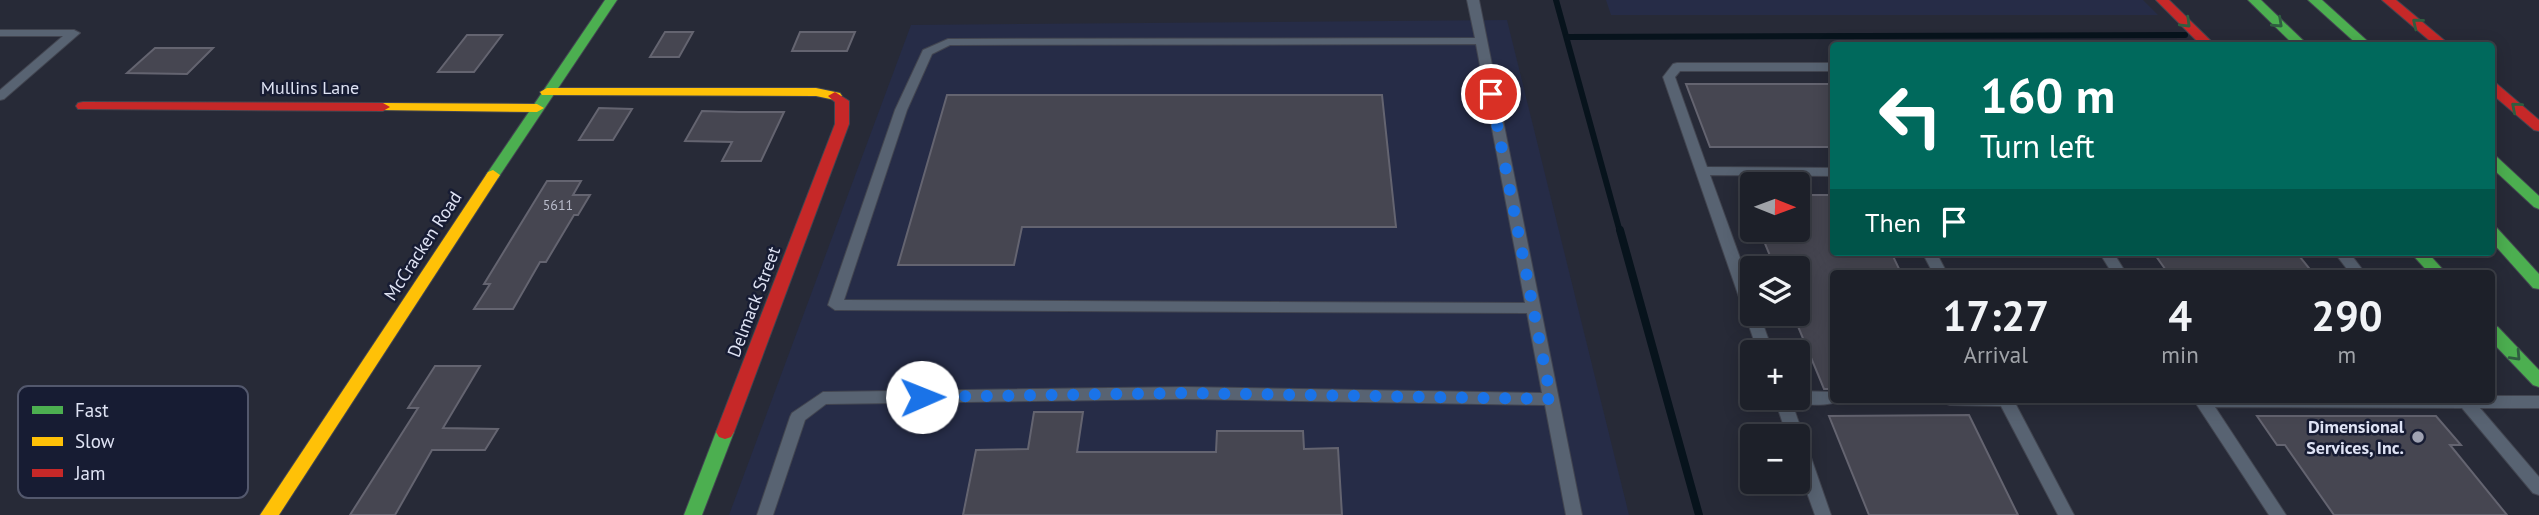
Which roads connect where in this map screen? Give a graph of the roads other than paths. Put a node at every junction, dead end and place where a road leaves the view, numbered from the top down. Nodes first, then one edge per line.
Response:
1 (611, 0) edge
2 (1473, 0) edge
3 (2162, 0) edge
4 (2254, 0) edge
5 (2314, 0) edge
6 (2388, 0) edge
7 (0, 33) edge
8 (1481, 41) junction
9 (2206, 42) edge
10 (2299, 42) edge
11 (2362, 42) edge
12 (2440, 42) edge
13 (1830, 67) edge
14 (2495, 89) edge
15 (547, 92) junction
16 (0, 96) edge
17 (83, 106) dead end
18 (537, 108) junction
19 (2539, 127) edge
20 (2495, 159) edge
21 (2495, 160) edge
22 (1702, 171) junction
23 (1830, 172) edge
24 (2539, 195) edge
25 (2539, 204) edge
26 (2495, 229) edge
27 (2495, 235) edge
28 (2344, 256) edge
29 (2422, 256) edge
30 (2356, 270) edge
31 (2435, 270) edge
32 (2539, 272) edge
33 (1740, 279) edge
34 (2539, 284) edge
35 (1533, 308) junction
36 (2495, 334) edge
37 (2539, 381) edge
38 (1810, 397) edge
39 (1830, 397) edge
40 (1551, 399) junction
41 (2495, 401) edge
42 (2539, 402) edge
43 (2008, 403) edge
44 (2204, 403) edge
45 (2468, 403) edge
46 (1810, 477) edge
47 (2539, 488) edge
48 (251, 502) dead end
49 (273, 509) edge
50 (693, 515) edge
51 (765, 515) edge
52 (1574, 515) edge
53 (1824, 515) edge
54 (2066, 515) edge
55 (2278, 515) edge

1 - 15 main road, McCracken Road
2 - 8 lane
3 -> 9 main road
4 -> 10 main road
5 - 11 main road
12 -> 6 main road
7 - 16 lane
8 - 35 lane
8 - 35 lane
13 - 22 lane
19 -> 14 main road
15 - 18 main road, McCracken Road
15 - 50 main road, Delmack Street
17 - 18 main road, Mullins Lane
18 - 49 main road, McCracken Road
20 - 24 main road
21 - 25 main road
22 - 23 lane
22 - 33 lane
26 - 32 main road
27 - 34 main road
28 - 30 lane
29 - 31 main road
35 - 40 lane
36 -> 37 main road
38 - 39 lane
40 - 51 lane
40 - 52 lane
41 - 42 lane
43 - 54 lane
44 - 55 lane
45 - 47 lane
46 - 53 lane
48 - 49 lane

